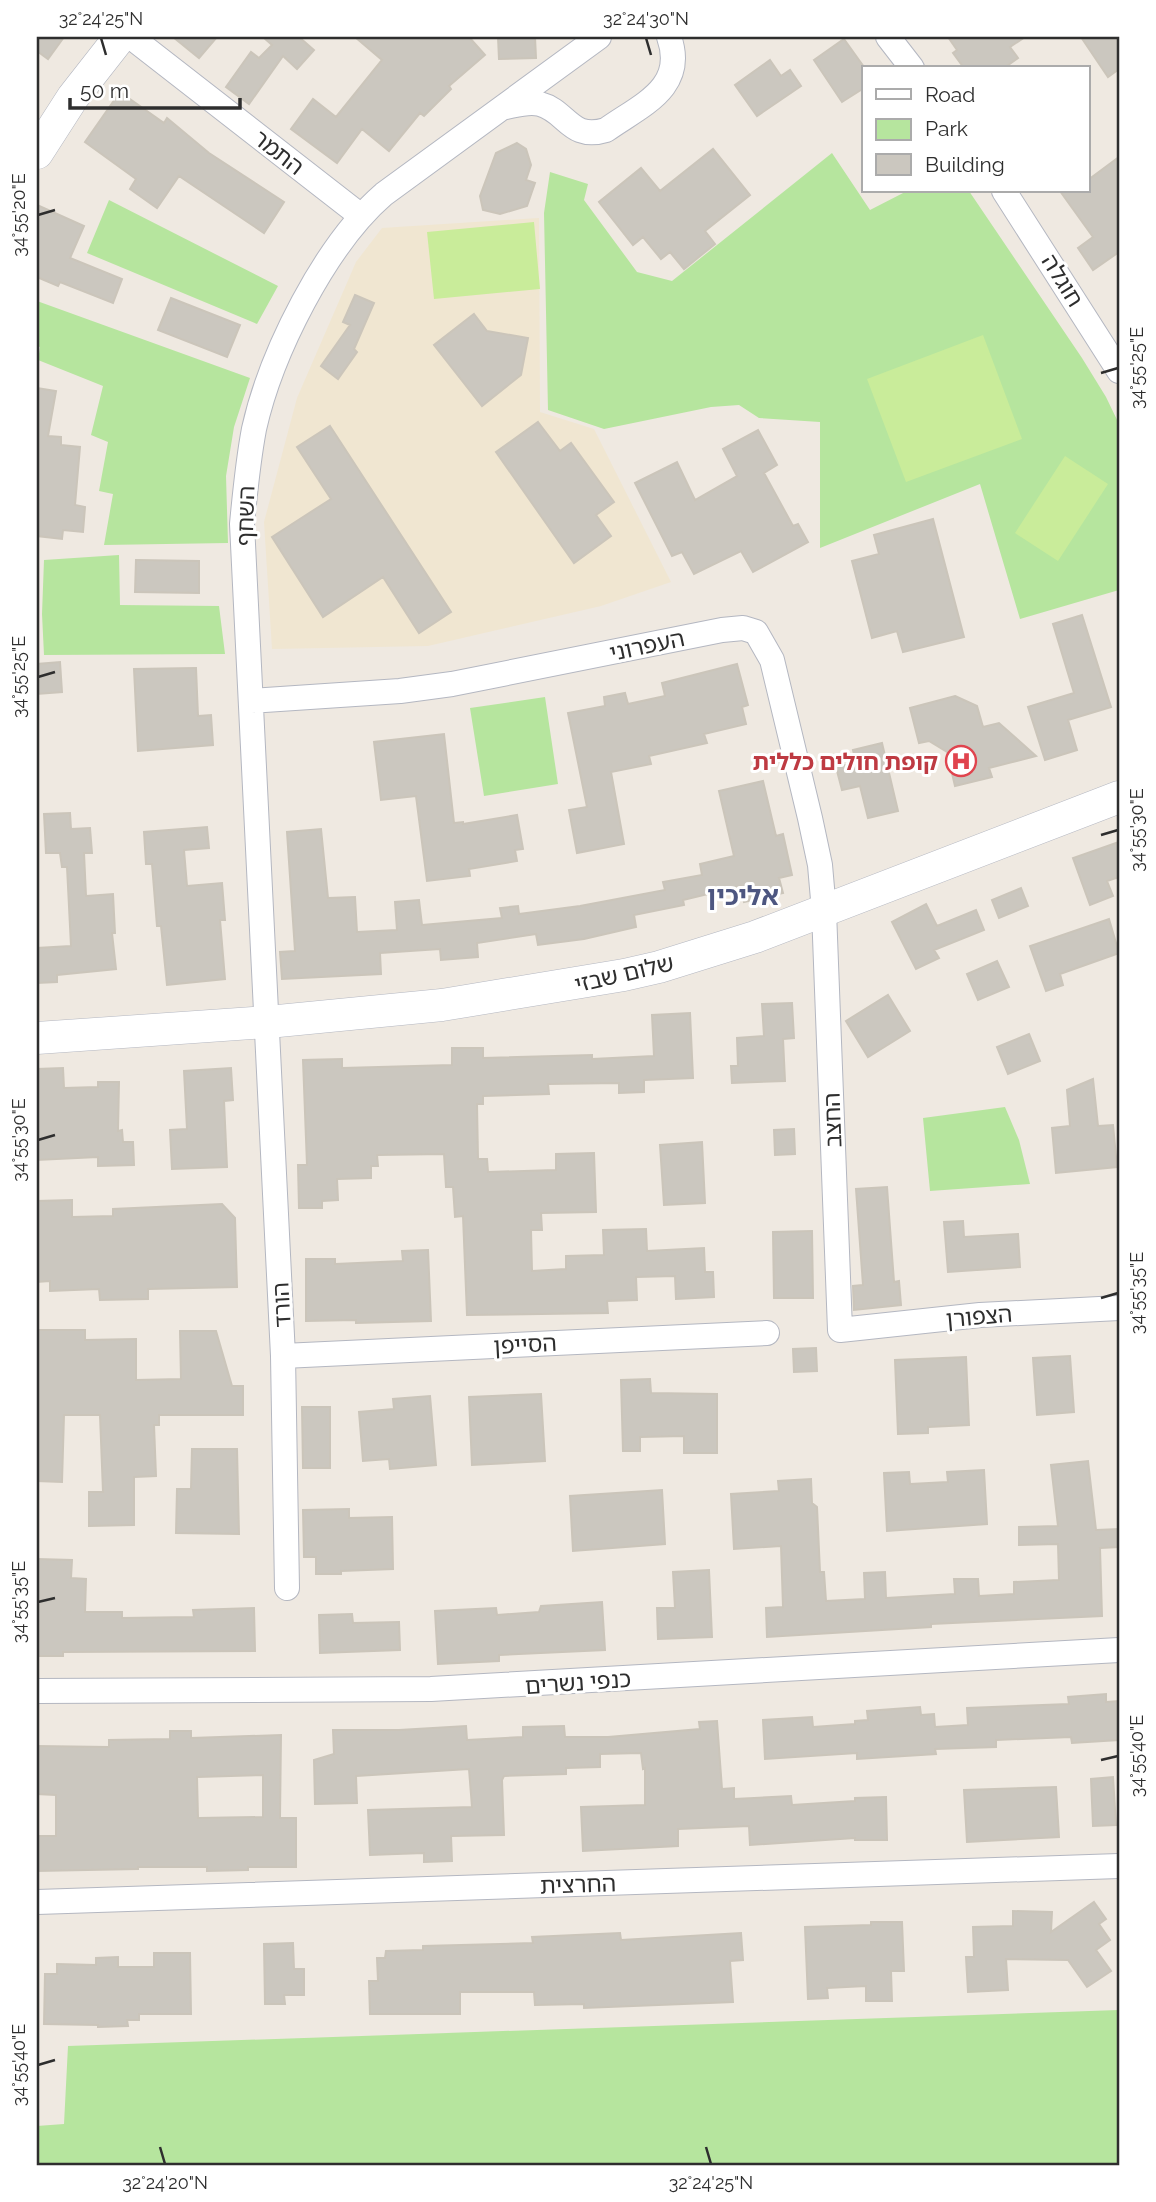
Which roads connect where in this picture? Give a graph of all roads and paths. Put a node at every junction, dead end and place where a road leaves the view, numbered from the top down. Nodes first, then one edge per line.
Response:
1 (120, 37) edge
2 (131, 37) edge
3 (599, 37) edge
4 (669, 37) edge
5 (888, 37) edge
6 (910, 66) edge
7 (502, 108) junction
8 (37, 153) edge
9 (1005, 192) edge
10 (361, 216) junction
11 (1119, 371) edge
12 (251, 701) junction
13 (1119, 797) edge
14 (824, 911) junction
15 (268, 1022) junction
16 (37, 1028) edge
17 (102, 1033) junction
18 (37, 1038) edge
19 (1119, 1308) edge
20 (839, 1330) joint
21 (767, 1333) dead end
22 (283, 1356) junction
23 (287, 1588) dead end
24 (1119, 1650) edge
25 (37, 1691) edge
26 (1119, 1866) edge
27 (37, 1902) edge

1 - 8 street
2 - 10 street, התמר
3 - 7 street, השחף
4 - 7 street
5 - 6 street
7 - 10 street, השחף
9 - 11 street, חוגלה
10 - 12 street, השחף
12 - 14 street, העפרוני
12 - 15 street, השחף
13 - 14 street, שלום שבזי
14 - 15 street, שלום שבזי
14 - 20 street, החצב
15 - 17 street, שלום שבזי
15 - 22 street, הורד
16 - 17 street, שלום שבזי
17 - 18 street, שלום שבזי
19 - 20 street, הצפורן
21 - 22 street, הסייפן
22 - 23 street, הורד
24 - 25 street, כנפי נשרים
26 - 27 street, החרצית

